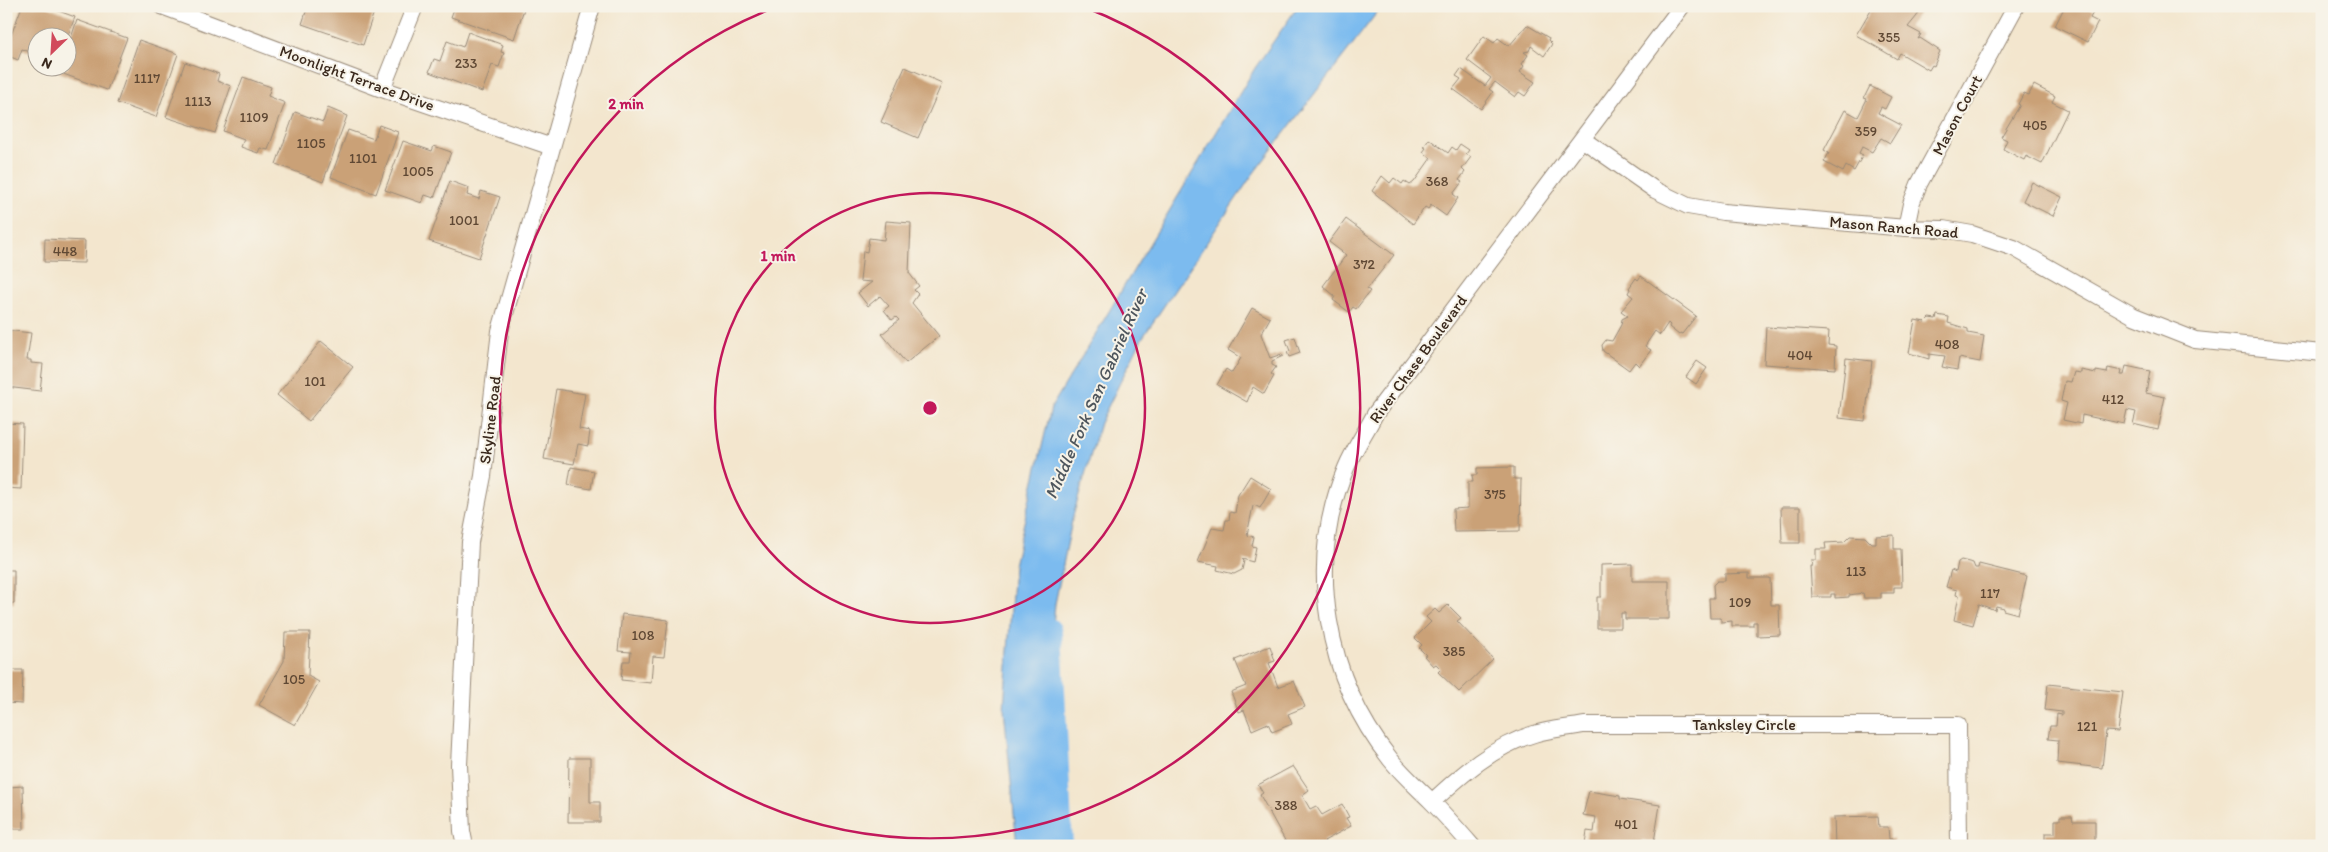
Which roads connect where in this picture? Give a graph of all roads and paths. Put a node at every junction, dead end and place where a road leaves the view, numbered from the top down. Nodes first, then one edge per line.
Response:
1 (162, 6) edge
2 (415, 6) edge
3 (592, 6) edge
4 (1682, 6) edge
5 (2016, 6) edge
6 (382, 89) junction
7 (1582, 139) junction
8 (552, 147) junction
9 (1906, 228) junction
10 (2322, 353) edge
11 (1432, 802) junction
12 (465, 846) edge
13 (1472, 846) edge
14 (1959, 846) edge

1 - 6 street, Moonlight Terrace Drive
2 - 6 street
3 - 8 street, Skyline Road
4 - 7 street, River Chase Boulevard
5 - 9 street, Mason Court
6 - 8 street, Moonlight Terrace Drive
7 - 9 street, Mason Ranch Road
7 - 11 street, River Chase Boulevard
8 - 12 street, Skyline Road
9 - 10 street, Mason Ranch Road
11 - 13 street, River Chase Boulevard
11 - 14 street, Tanksley Circle

